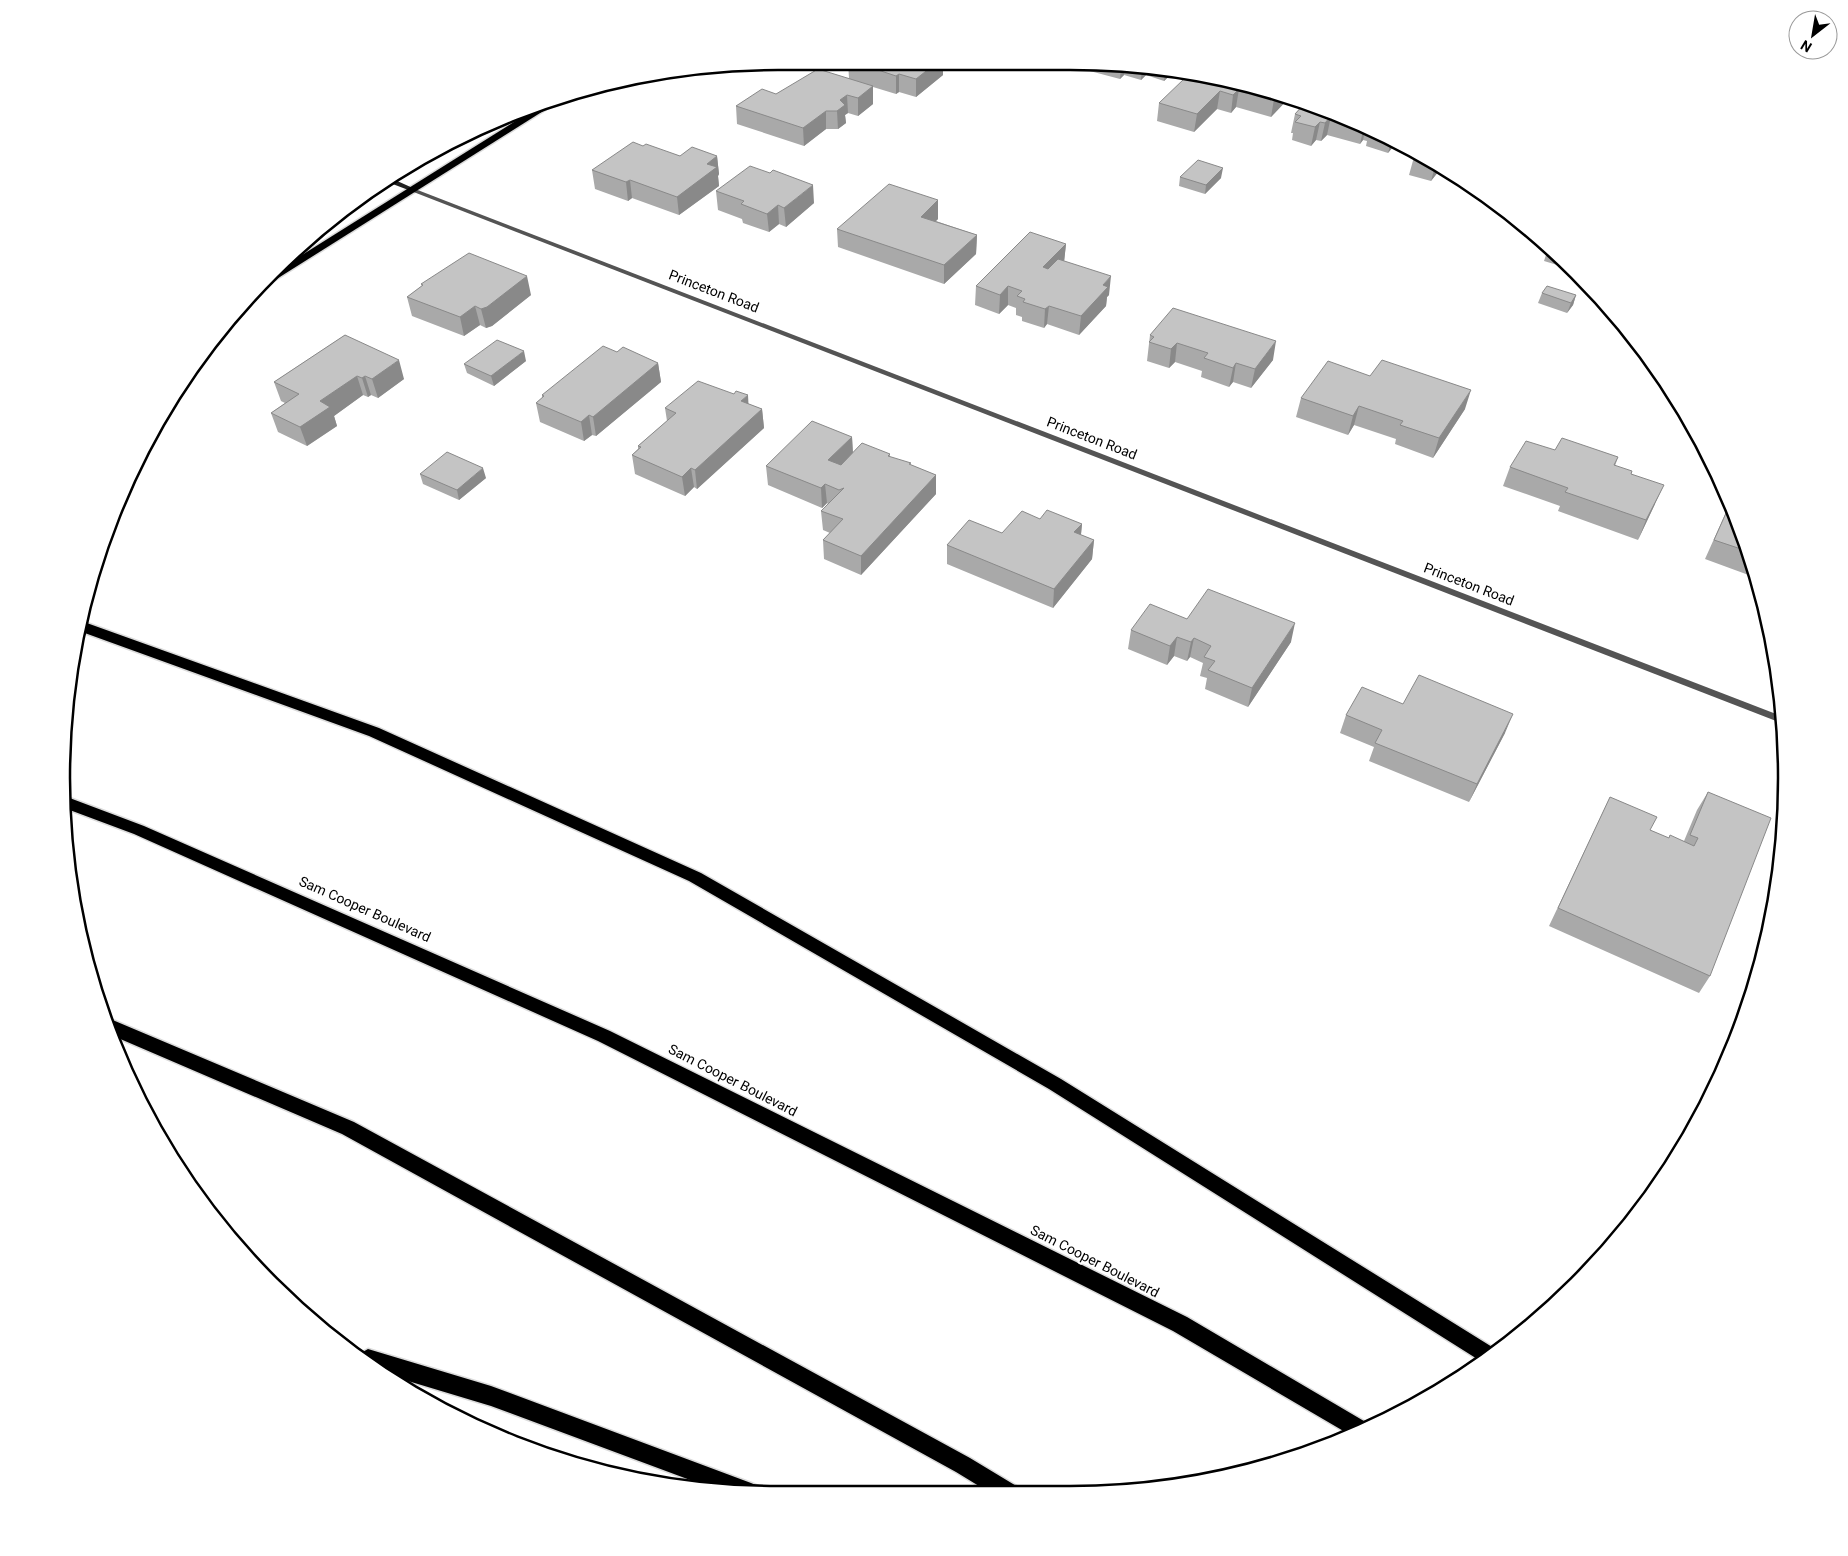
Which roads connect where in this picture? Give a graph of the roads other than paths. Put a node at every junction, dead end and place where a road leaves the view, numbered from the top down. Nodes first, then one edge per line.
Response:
1 (528, 116) edge
2 (396, 182) edge
3 (414, 190) junction
4 (284, 270) edge
5 (87, 628) edge
6 (1775, 718) edge
7 (71, 805) edge
8 (117, 1029) edge
9 (1484, 1352) edge
10 (380, 1364) edge
11 (1354, 1426) edge
12 (725, 1483) edge
13 (998, 1486) edge

1 - 3 main road
2 - 3 street, Princeton Road
3 - 4 main road
3 - 6 street, Princeton Road
5 - 9 highway
7 - 11 highway, Sam Cooper Boulevard
8 - 13 highway
10 - 12 highway

